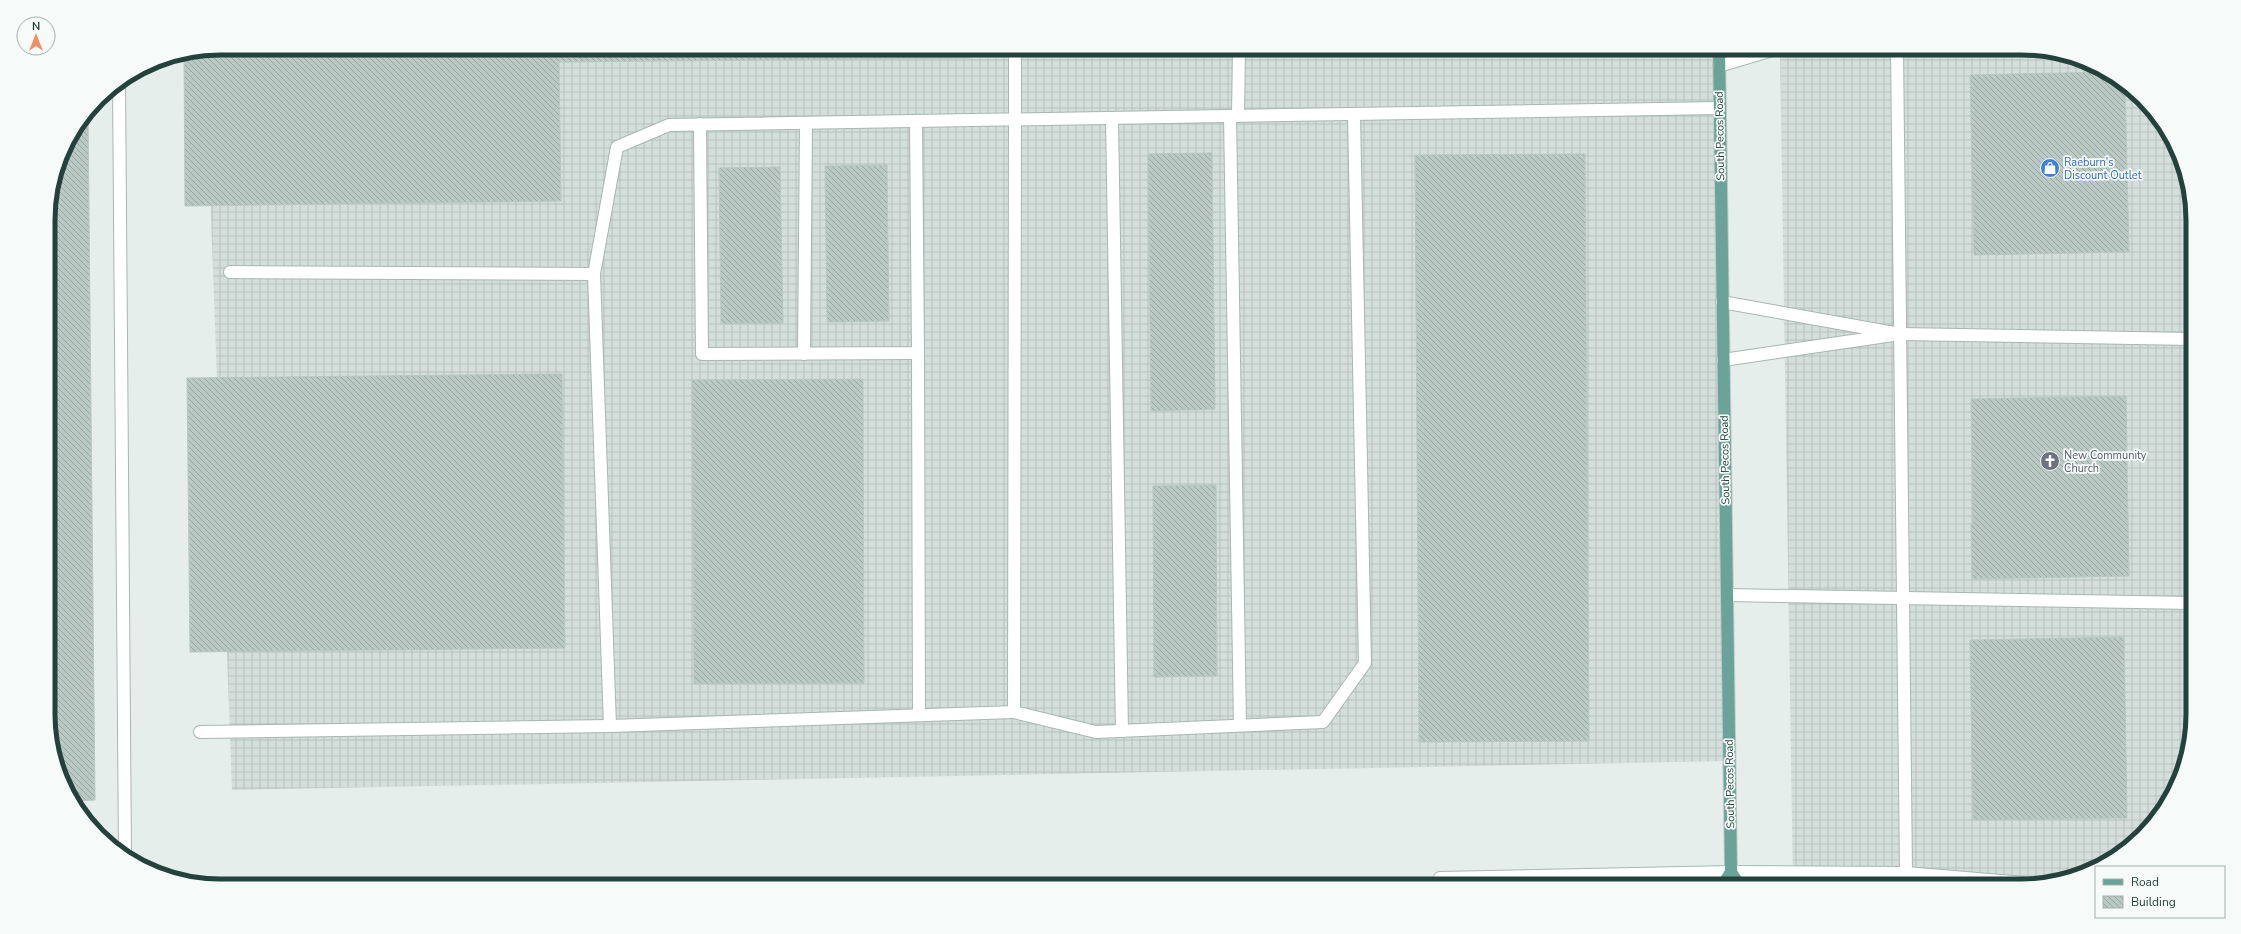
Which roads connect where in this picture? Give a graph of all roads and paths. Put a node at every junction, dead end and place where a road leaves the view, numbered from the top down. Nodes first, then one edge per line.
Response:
1 (1015, 55) edge
2 (1238, 55) edge
3 (1719, 55) edge
4 (1756, 55) edge
5 (1897, 55) edge
6 (1719, 66) junction
7 (119, 89) edge
8 (1720, 108) junction
9 (1354, 114) junction
10 (1234, 116) junction
11 (1112, 118) junction
12 (1015, 120) junction
13 (916, 121) junction
14 (806, 123) junction
15 (700, 124) junction
16 (230, 272) dead end
17 (594, 274) junction
18 (1722, 302) junction
19 (1900, 334) junction
20 (2186, 339) edge
21 (918, 353) junction
22 (804, 354) junction
23 (1723, 360) junction
24 (1727, 595) junction
25 (1904, 599) junction
26 (2186, 603) edge
27 (1014, 712) junction
28 (919, 716) junction
29 (1240, 725) junction
30 (610, 726) junction
31 (1122, 731) junction
32 (200, 732) dead end
33 (124, 848) edge
34 (1732, 872) junction
35 (1440, 878) dead end
36 (1727, 879) edge
37 (1736, 879) edge
38 (1884, 879) edge
39 (1906, 879) edge

1 - 12 lane
2 - 10 lane
3 - 6 main road, South Pecos Road
4 - 6 lane
5 - 19 lane
6 - 8 main road, South Pecos Road
7 - 33 lane
8 - 9 lane
8 - 18 main road, South Pecos Road
9 - 10 lane
9 - 29 lane
10 - 11 lane
10 - 29 lane
11 - 12 lane
11 - 31 lane
12 - 13 lane
12 - 27 lane
13 - 14 lane
13 - 21 lane
14 - 15 lane
14 - 22 lane
15 - 17 lane
15 - 22 lane
16 - 17 lane
17 - 30 lane
18 - 19 lane
18 - 23 main road, South Pecos Road
19 - 20 lane
19 - 23 lane
19 - 25 lane
21 - 22 lane
21 - 28 lane
23 - 24 main road, South Pecos Road
24 - 25 lane
24 - 34 main road, South Pecos Road
25 - 26 lane
25 - 39 lane
27 - 28 lane
27 - 31 lane
28 - 30 lane
29 - 31 lane
30 - 32 lane
34 - 35 lane
34 - 36 main road
34 - 37 main road, South Pecos Road
34 - 38 lane

